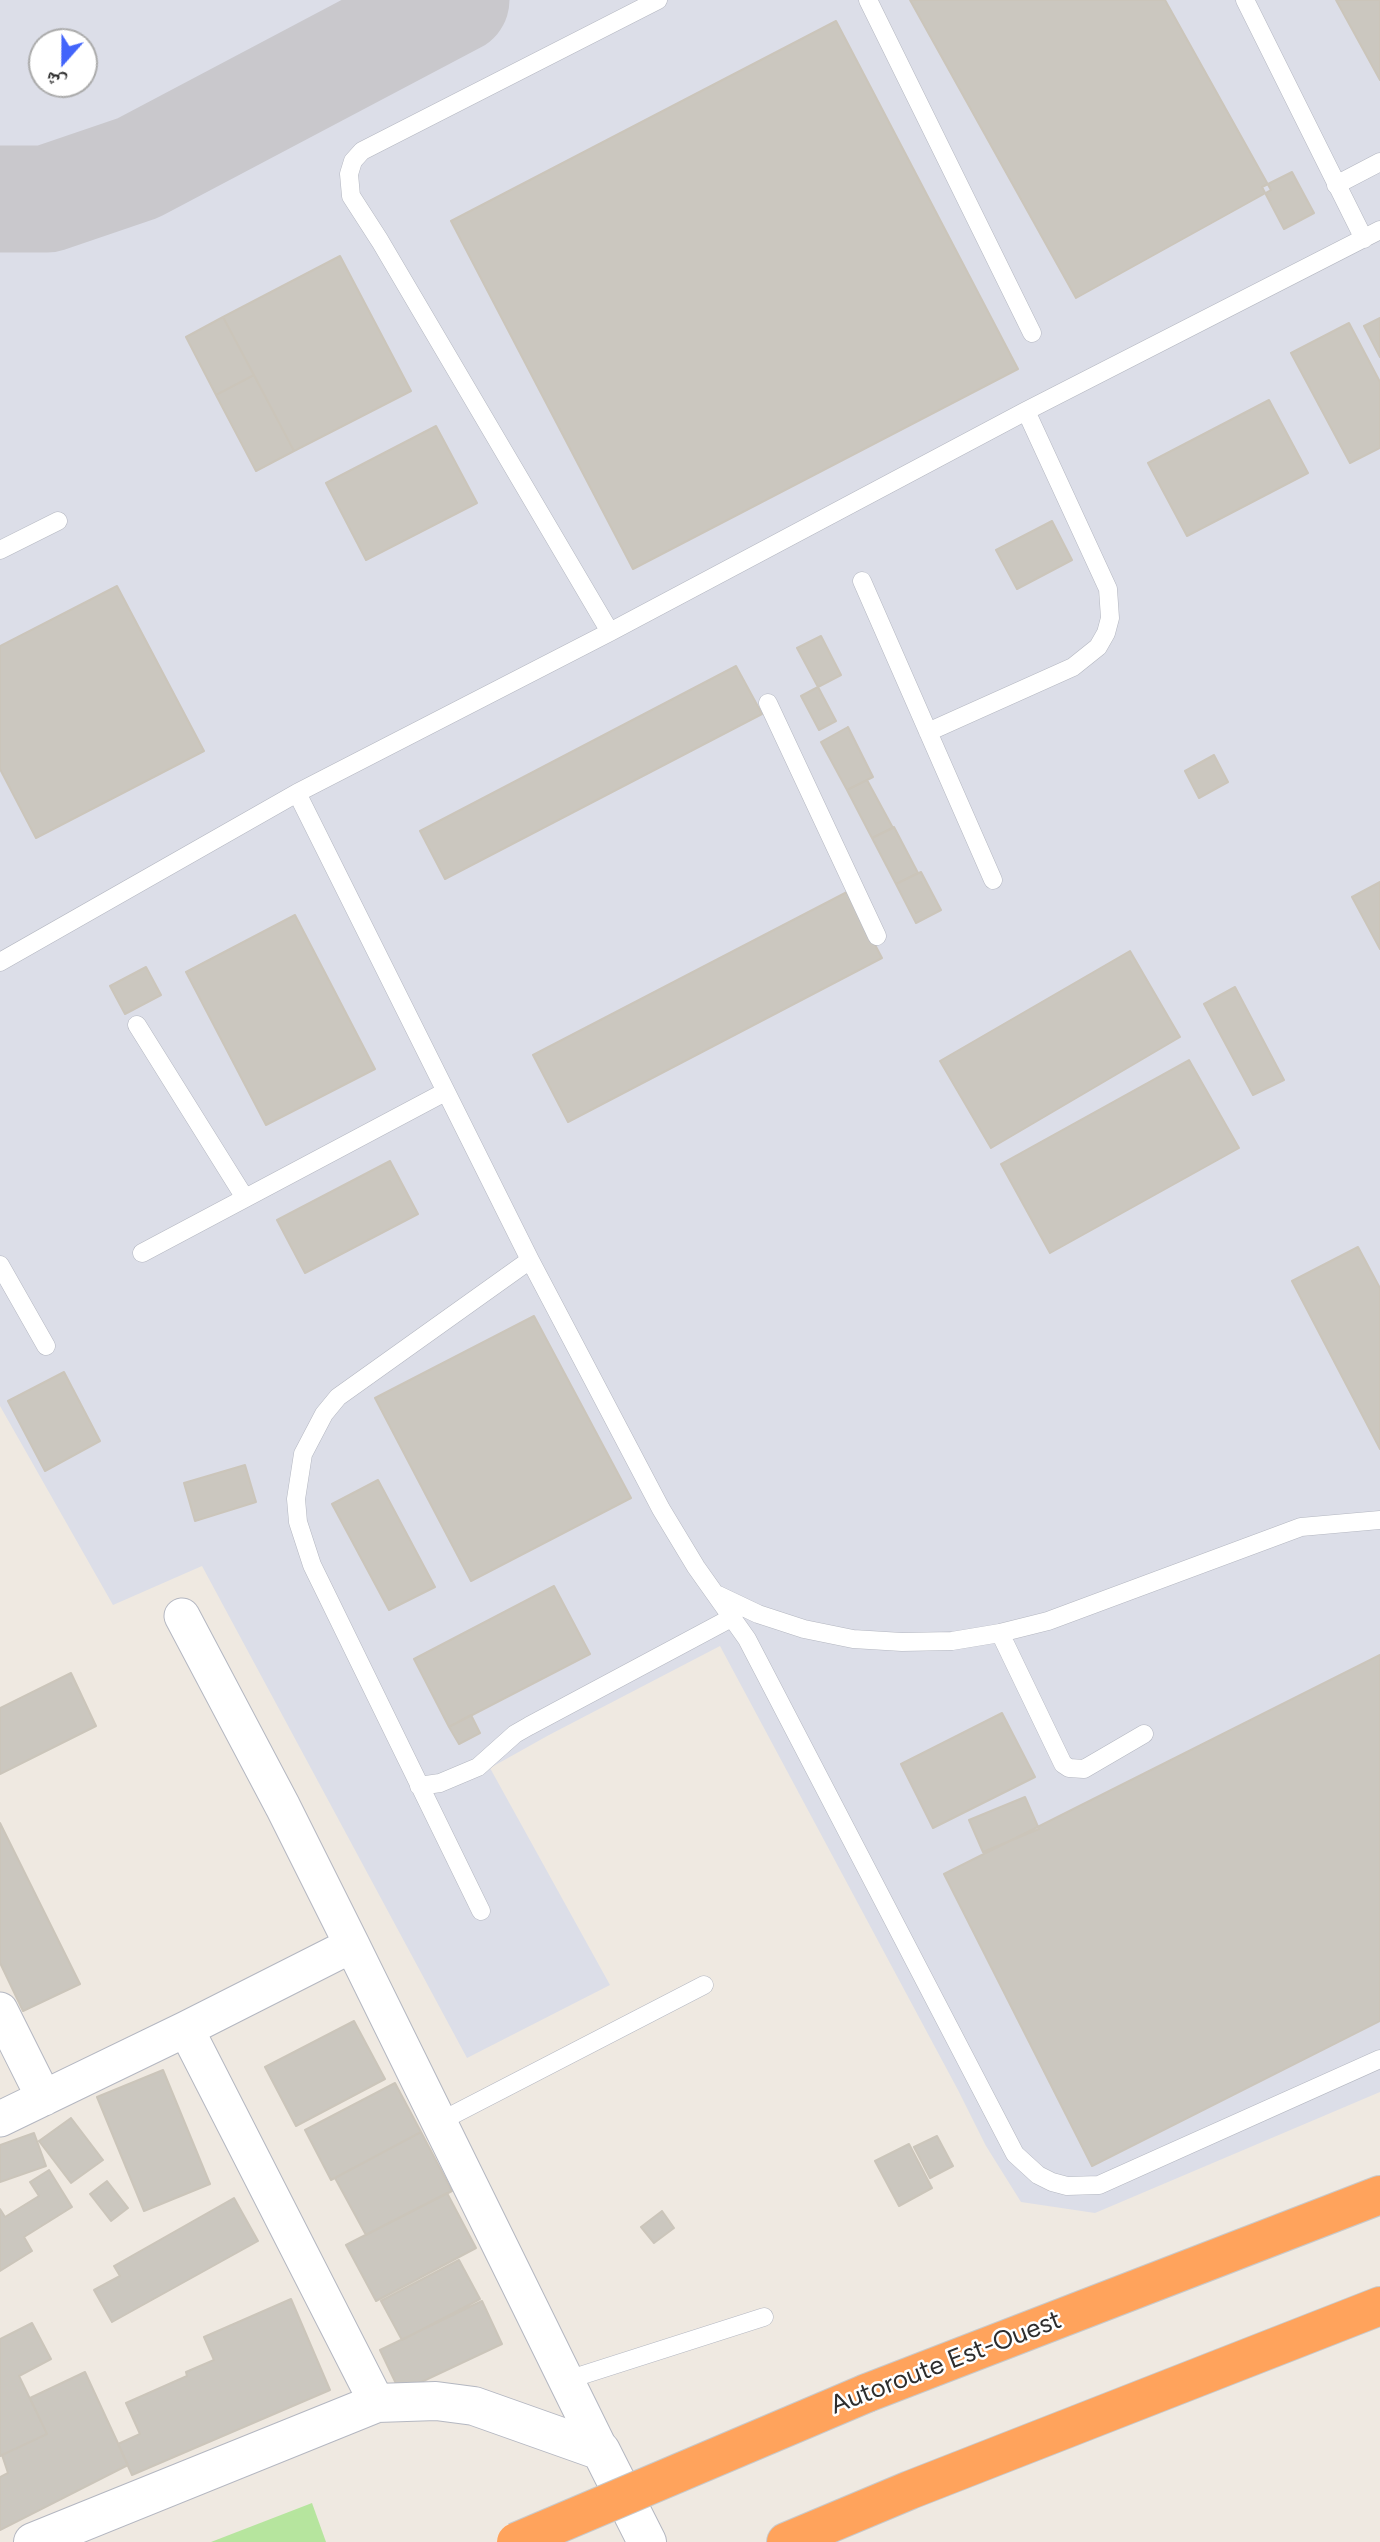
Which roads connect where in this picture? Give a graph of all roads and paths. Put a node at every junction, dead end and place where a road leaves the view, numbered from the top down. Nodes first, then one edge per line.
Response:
1 (657, 0) edge
2 (868, 0) edge
3 (1245, 0) edge
4 (1380, 162) edge
5 (1336, 185) junction
6 (1380, 230) edge
7 (1364, 239) junction
8 (1032, 333) dead end
9 (1026, 411) junction
10 (58, 521) dead end
11 (0, 550) edge
12 (862, 581) dead end
13 (610, 632) junction
14 (768, 703) dead end
15 (928, 732) junction
16 (297, 793) junction
17 (993, 880) dead end
18 (877, 936) dead end
19 (0, 962) edge
20 (137, 1025) dead end
21 (445, 1092) junction
22 (245, 1198) junction
23 (142, 1253) dead end
24 (530, 1260) junction
25 (0, 1265) edge
26 (46, 1346) dead end
27 (1380, 1520) edge
28 (716, 1594) junction
29 (182, 1616) dead end
30 (733, 1617) junction
31 (1000, 1633) junction
32 (1144, 1734) dead end
33 (419, 1786) junction
34 (481, 1911) dead end
35 (352, 1945) junction
36 (704, 1985) dead end
37 (0, 2010) edge
38 (186, 2029) junction
39 (1380, 2059) edge
40 (44, 2098) junction
41 (0, 2119) edge
42 (439, 2122) junction
43 (1380, 2195) edge
44 (1380, 2306) edge
45 (764, 2317) dead end
46 (567, 2380) junction
47 (377, 2403) junction
48 (601, 2451) junction
49 (33, 2542) edge
50 (516, 2542) edge
51 (647, 2542) edge
52 (786, 2542) edge

1 - 13 lane
2 - 8 lane
3 - 5 lane
4 - 5 lane
5 - 7 lane
6 - 7 lane
7 - 9 lane
9 - 13 lane
9 - 15 lane
10 - 11 lane
12 - 15 lane
13 - 16 lane
14 - 18 lane
15 - 17 lane
16 - 19 lane
16 - 21 lane
20 - 22 lane
21 - 22 lane
21 - 24 lane
22 - 23 lane
24 - 28 lane
24 - 33 lane
25 - 26 lane
27 - 31 lane
28 - 30 lane
28 - 31 lane
29 - 35 street
30 - 33 lane
30 - 39 lane
31 - 32 lane
33 - 34 lane
35 - 38 street
35 - 42 street
36 - 42 lane
37 - 40 street
38 - 40 street
38 - 47 street
40 - 41 street
42 - 46 street
43 - 50 highway, Autoroute Est-Ouest, bridge
44 - 52 highway
45 - 46 lane
46 - 48 street
47 - 48 street
47 - 49 street
48 - 51 street

